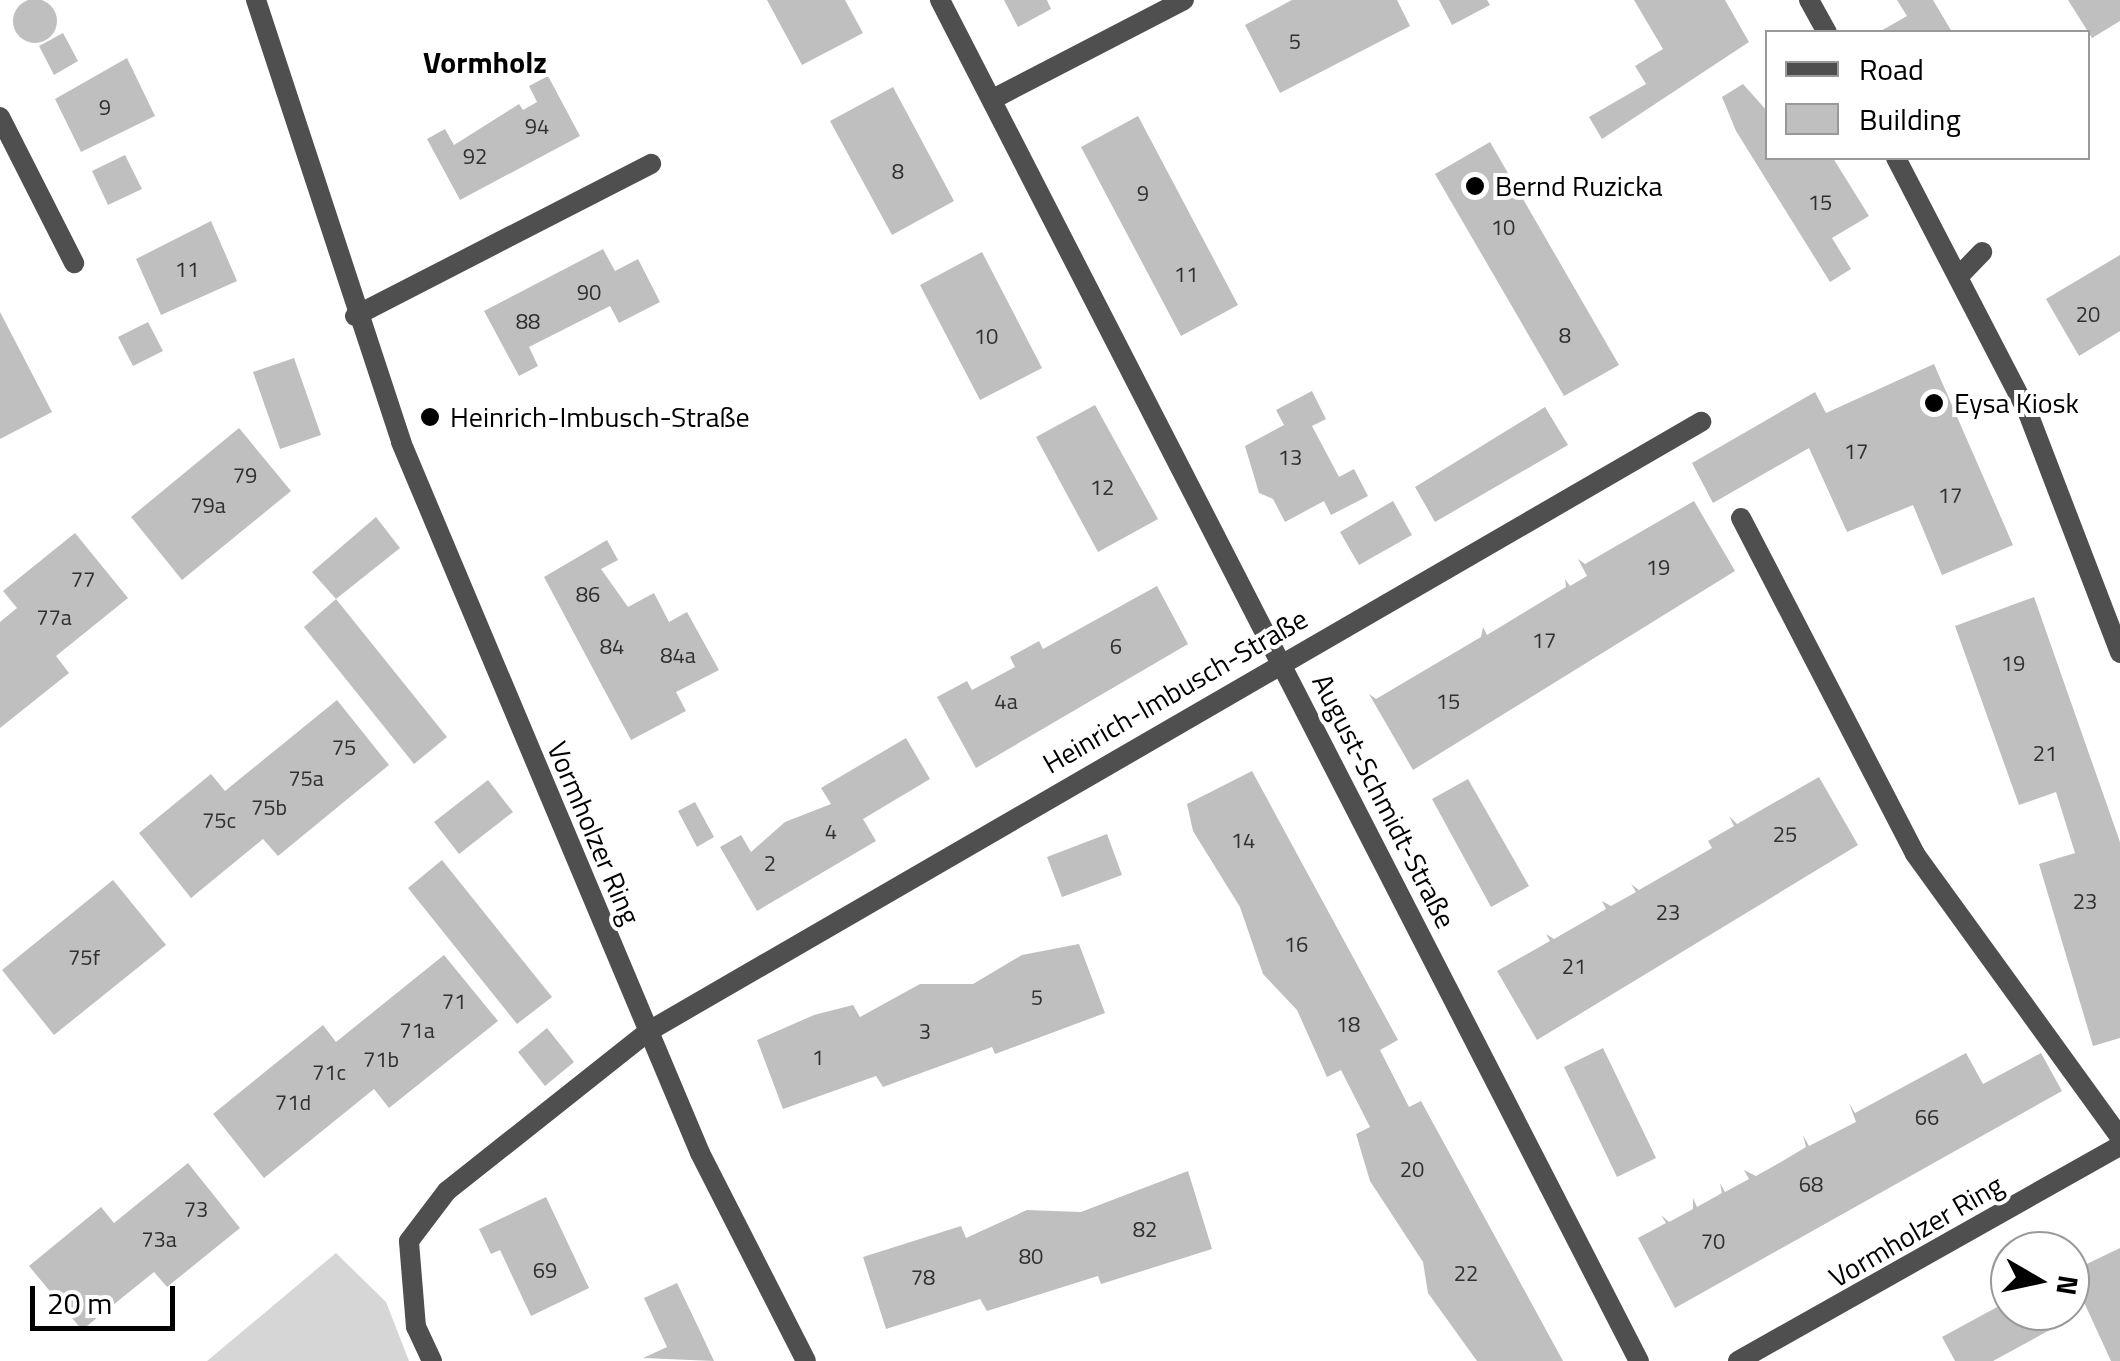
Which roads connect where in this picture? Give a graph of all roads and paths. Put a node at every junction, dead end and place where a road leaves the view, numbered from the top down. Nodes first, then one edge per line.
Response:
1 (256, 0) edge
2 (940, 0) edge
3 (1184, 0) edge
4 (1809, 0) edge
5 (1826, 30) edge
6 (993, 99) junction
7 (0, 117) edge
8 (1897, 160) edge
9 (651, 164) dead end
10 (1982, 252) dead end
11 (74, 263) dead end
12 (1960, 275) junction
13 (355, 316) junction
14 (1701, 422) dead end
15 (1741, 518) dead end
16 (2120, 653) edge
17 (1282, 660) junction
18 (648, 1031) junction
19 (2120, 1137) edge
20 (2120, 1146) edge
21 (432, 1361) edge
22 (806, 1361) edge
23 (1639, 1361) edge
24 (1738, 1361) edge

1 - 13 street, Vormholzer Ring
2 - 6 street, August-Schmidt-Straße
3 - 6 street
4 - 5 street
6 - 17 street, August-Schmidt-Straße
7 - 11 street
8 - 12 street
9 - 13 street
10 - 12 street
12 - 16 street
13 - 18 street, Vormholzer Ring
14 - 17 street, Heinrich-Imbusch-Straße
15 - 19 street
17 - 18 street, Heinrich-Imbusch-Straße
17 - 23 street, August-Schmidt-Straße
18 - 21 street, Heinrich-Imbusch-Straße
18 - 22 street, Vormholzer Ring
20 - 24 street, Vormholzer Ring

